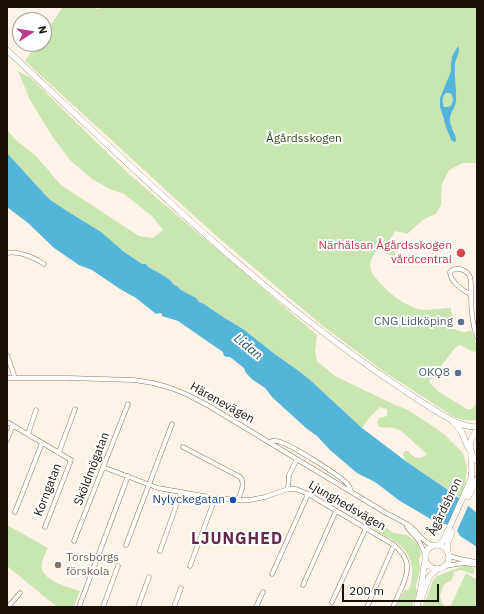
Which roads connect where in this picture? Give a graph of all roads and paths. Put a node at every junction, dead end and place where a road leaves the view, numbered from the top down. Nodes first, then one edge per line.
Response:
1 (7, 50) edge
2 (7, 253) edge
3 (44, 264) dead end
4 (471, 295) junction
5 (477, 338) edge
6 (7, 355) edge
7 (7, 378) edge
8 (15, 378) junction
9 (128, 404) dead end
10 (76, 409) dead end
11 (36, 410) dead end
12 (450, 419) junction
13 (7, 422) edge
14 (172, 424) dead end
15 (13, 425) junction
16 (477, 427) edge
17 (477, 431) edge
18 (28, 434) junction
19 (7, 440) edge
20 (42, 443) junction
21 (270, 443) junction
22 (183, 447) dead end
23 (59, 452) junction
24 (471, 452) junction
25 (297, 459) junction
26 (477, 461) edge
27 (103, 467) junction
28 (128, 476) junction
29 (477, 479) edge
30 (148, 484) junction
31 (288, 489) junction
32 (181, 492) junction
33 (352, 492) junction
34 (468, 493) junction
35 (308, 494) junction
36 (215, 498) junction
37 (238, 500) junction
38 (336, 511) junction
39 (15, 512) dead end
40 (403, 523) junction
41 (45, 527) dead end
42 (366, 528) junction
43 (448, 536) junction
44 (74, 541) dead end
45 (126, 545) dead end
46 (394, 545) junction
47 (436, 546) junction
48 (160, 551) dead end
49 (448, 553) junction
50 (425, 554) junction
51 (425, 562) junction
52 (477, 564) edge
53 (118, 566) dead end
54 (190, 566) dead end
55 (445, 566) junction
56 (438, 569) junction
57 (272, 574) dead end
58 (149, 577) dead end
59 (303, 585) dead end
60 (181, 588) dead end
61 (263, 592) dead end
62 (20, 593) dead end
63 (332, 602) dead end
64 (8, 607) edge
65 (79, 607) edge
66 (103, 607) edge
67 (138, 607) edge
68 (174, 607) edge
69 (256, 607) edge
70 (367, 607) edge
71 (393, 607) edge
72 (417, 607) edge

1 - 12 main road
2 - 3 street
4 - 4 street
4 - 5 street
6 - 8 street
7 - 8 street, Härenevägen
8 - 21 street, Härenevägen
9 - 27 street, Sköldmögatan
10 - 23 street
11 - 18 street
12 - 16 main road
12 - 24 main road
13 - 15 street
14 - 30 street
15 - 18 street
15 - 19 street
17 - 24 main road
18 - 20 street
20 - 23 street
20 - 39 street
21 - 25 street, Härenevägen
21 - 33 street
22 - 37 street
23 - 41 street, Korngatan
24 - 26 main road
24 - 34 main road, Ågårdsbron
25 - 31 street
25 - 33 street, Härenevägen
27 - 28 street, Ljunghedsvägen
27 - 44 street, Sköldmögatan
28 - 30 street, Ljunghedsvägen
28 - 65 street
29 - 34 main road, Ågårdsbron
30 - 32 street, Ljunghedsvägen
30 - 45 street
31 - 35 street, Ljunghedsvägen
31 - 37 street, Ljunghedsvägen
32 - 36 street, Ljunghedsvägen
32 - 48 street
33 - 40 street, Härenevägen
34 - 43 main road, Ågårdsbron
35 - 38 street, Ljunghedsvägen
35 - 57 street
36 - 37 street, Ljunghedsvägen
36 - 54 street
38 - 42 street, Ljunghedsvägen
38 - 59 street
40 - 47 street, Härenevägen
40 - 50 street, Härenevägen
42 - 46 street, Ljunghedsvägen
42 - 63 street
43 - 47 main road, Ågårdsbron
43 - 49 main road, Ågårdsbron
46 - 70 street
46 - 71 street, Ljunghedsvägen
47 - 49 main road
47 - 50 main road
49 - 52 street
49 - 55 main road
50 - 51 main road
51 - 56 main road
51 - 72 main road
52 - 55 street
53 - 66 street
55 - 56 main road
56 - 72 main road
58 - 67 street
60 - 68 street
61 - 69 street
62 - 64 street

